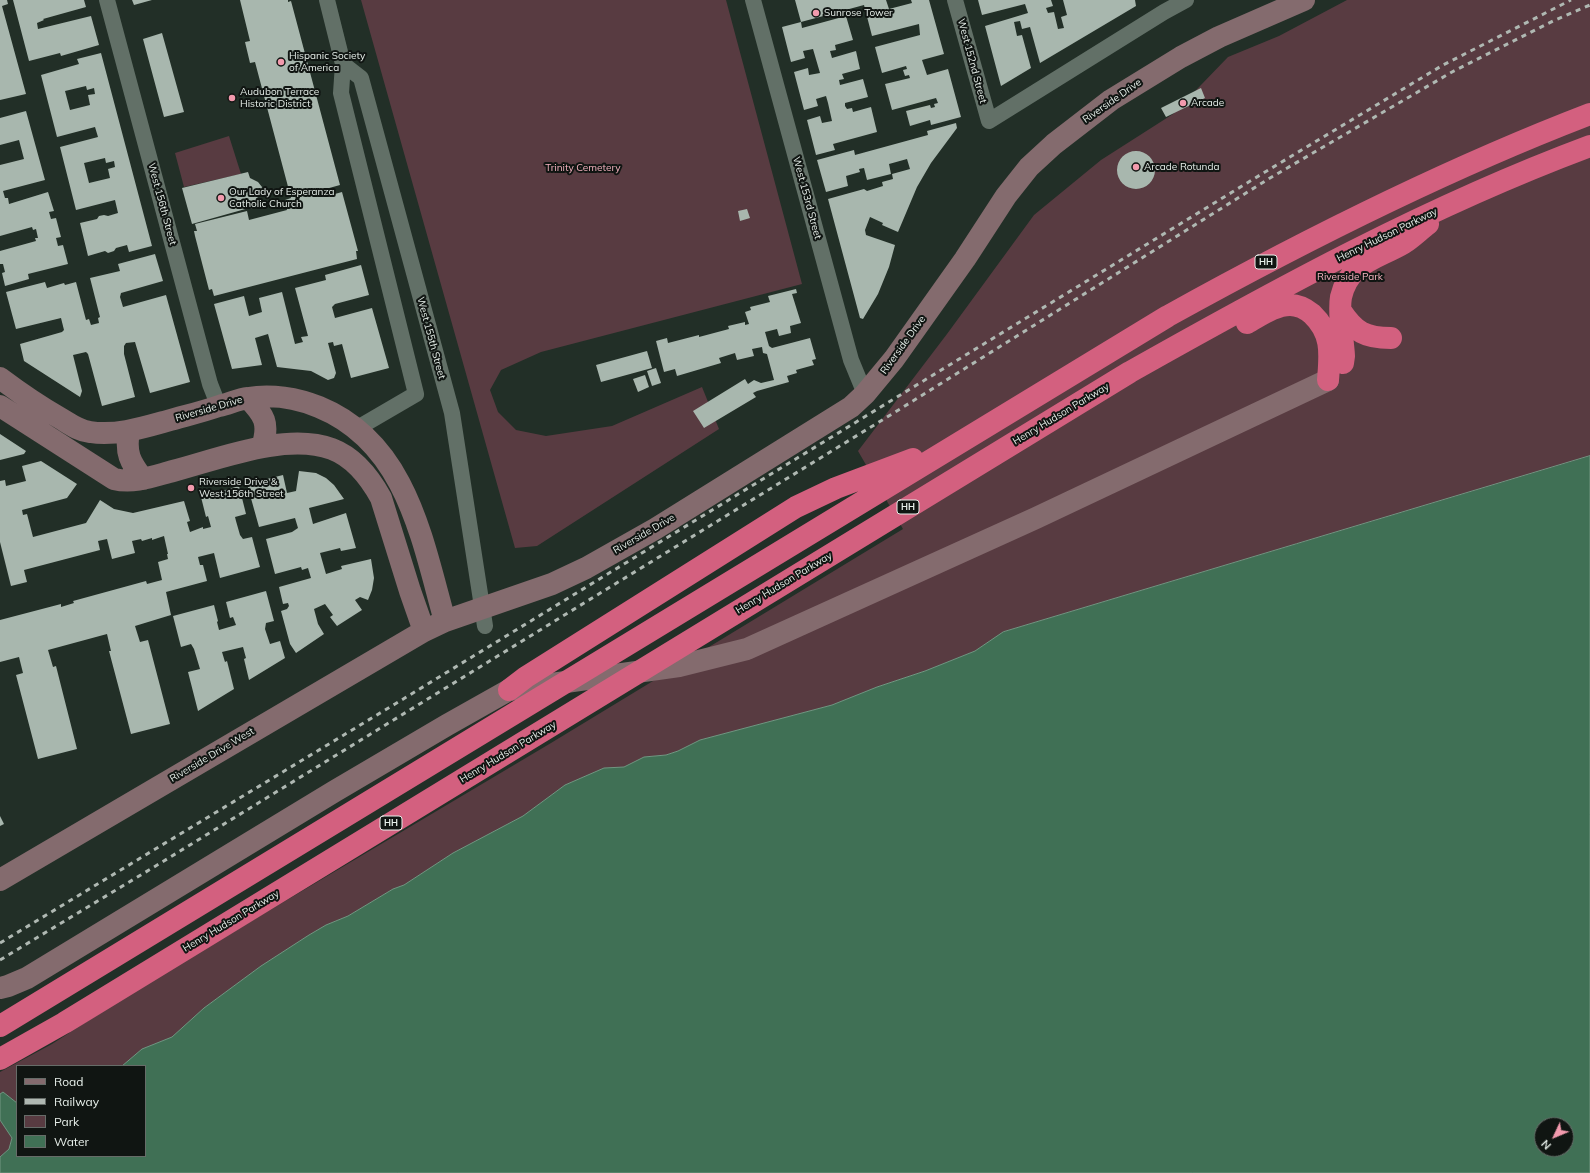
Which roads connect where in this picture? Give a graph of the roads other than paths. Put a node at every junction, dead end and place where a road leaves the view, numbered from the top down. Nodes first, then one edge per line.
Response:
1 (107, 0) edge
2 (326, 0) edge
3 (753, 0) edge
4 (955, 0) edge
5 (1186, 0) edge
6 (1304, 0) edge
7 (1162, 6) edge
8 (343, 64) junction
9 (1590, 114) edge
10 (1590, 146) edge
11 (1456, 201) junction
12 (1341, 311) junction
13 (1391, 338) dead end
14 (1130, 372) junction
15 (0, 378) edge
16 (1328, 380) junction
17 (865, 394) junction
18 (248, 398) junction
19 (0, 406) edge
20 (219, 407) junction
21 (356, 429) junction
22 (129, 431) junction
23 (959, 442) junction
24 (262, 447) junction
25 (143, 479) junction
26 (445, 622) junction
27 (485, 626) dead end
28 (424, 631) junction
29 (747, 649) junction
30 (509, 690) junction
31 (475, 709) junction
32 (0, 880) edge
33 (0, 988) edge
34 (0, 1026) edge
35 (0, 1059) edge

1 - 20 street, West 156th Street
2 - 8 street
3 - 17 street, West 153rd Street
4 - 7 street, West 152nd Street
5 - 7 street
6 - 17 main road, Riverside Drive
8 - 21 street
8 - 27 street, West 155th Street
9 - 23 highway, HH
10 - 11 highway, Henry Hudson Parkway / HH
11 - 12 highway
11 - 14 highway, Henry Hudson Parkway / HH
12 - 13 highway
12 - 16 highway
14 - 16 highway
14 - 35 highway, Henry Hudson Parkway / HH
15 - 22 main road, Riverside Drive
16 - 29 main road
17 - 26 main road, Riverside Drive
18 - 20 main road, Riverside Drive
18 - 21 main road, Riverside Drive
18 - 24 main road
19 - 25 main road
20 - 22 main road, Riverside Drive
21 - 26 main road, Riverside Drive
22 - 25 main road
23 - 30 highway
23 - 34 highway, HH
24 - 25 main road
24 - 28 main road
26 - 28 main road, Riverside Drive
28 - 32 main road, Riverside Drive West
29 - 30 main road
29 - 31 main road
30 - 31 main road
31 - 33 main road

